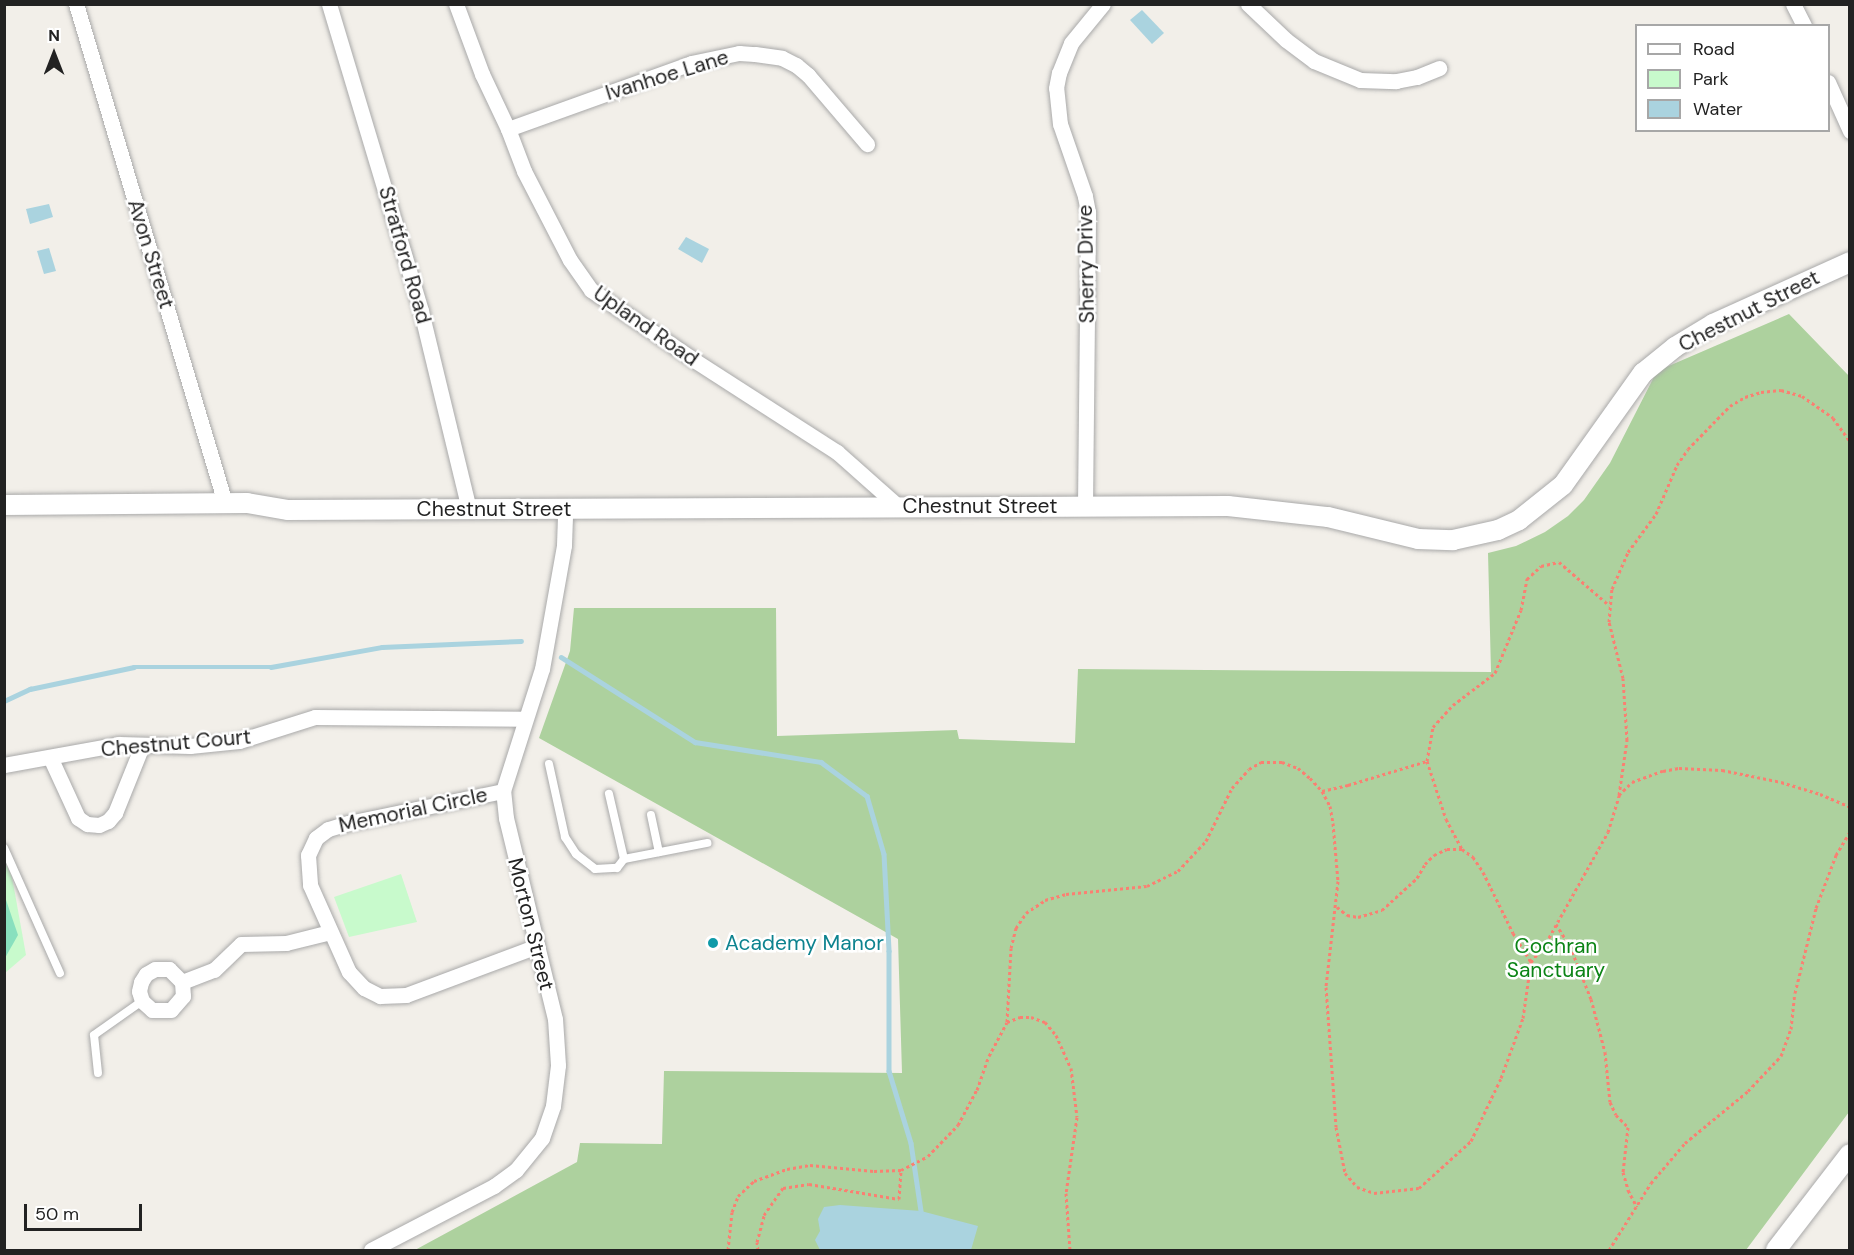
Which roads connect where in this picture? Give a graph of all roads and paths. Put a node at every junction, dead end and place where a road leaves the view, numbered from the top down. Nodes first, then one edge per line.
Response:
1 (76, 4) edge
2 (329, 4) edge
3 (456, 4) edge
4 (1103, 4) edge
5 (1248, 4) edge
6 (1793, 4) edge
7 (1803, 24) edge
8 (1439, 68) dead end
9 (1830, 86) edge
10 (508, 129) junction
11 (1850, 131) edge
12 (867, 144) dead end
13 (1850, 262) edge
14 (1850, 441) edge
15 (225, 503) junction
16 (4, 505) edge
17 (1085, 506) junction
18 (899, 507) junction
19 (565, 508) junction
20 (469, 509) junction
21 (1610, 605) junction
22 (525, 719) junction
23 (142, 746) junction
24 (50, 757) junction
25 (1427, 761) junction
26 (549, 764) dead end
27 (4, 765) edge
28 (503, 791) junction
29 (1322, 791) junction
30 (609, 794) dead end
31 (1619, 795) junction
32 (1850, 807) edge
33 (651, 815) dead end
34 (1850, 832) edge
35 (707, 843) dead end
36 (4, 848) edge
37 (1462, 849) junction
38 (659, 852) junction
39 (624, 859) junction
40 (1336, 906) junction
41 (1556, 924) junction
42 (330, 932) junction
43 (537, 946) junction
44 (1532, 962) junction
45 (60, 973) dead end
46 (182, 982) junction
47 (142, 1000) junction
48 (1007, 1022) junction
49 (98, 1073) dead end
50 (1850, 1154) edge
51 (901, 1170) junction
52 (1637, 1208) junction
53 (371, 1251) edge
54 (728, 1251) edge
55 (758, 1251) edge
56 (1070, 1251) edge
57 (1609, 1251) edge
58 (1776, 1251) edge

1 - 15 street, Avon Street
2 - 20 street, Stratford Road
3 - 10 street, Upland Road
4 - 17 street, Sherry Drive
5 - 8 street
6 - 7 street
9 - 11 street
10 - 12 street, Ivanhoe Lane
10 - 18 street, Upland Road
13 - 17 street, Chestnut Street
14 - 21 path
15 - 16 street, Chestnut Street
15 - 20 street, Chestnut Street
17 - 18 street, Chestnut Street
18 - 19 street, Chestnut Street
19 - 20 street, Chestnut Street
19 - 22 street, Morton Street
21 - 25 path
21 - 31 path
22 - 23 street, Chestnut Court
22 - 28 street, Morton Street
23 - 24 street, Chestnut Court
23 - 24 street
24 - 27 street, Chestnut Court
25 - 29 path
25 - 37 path
26 - 39 lane
28 - 42 street, Memorial Circle
28 - 43 street, Morton Street
29 - 40 path
29 - 48 path
30 - 39 lane
31 - 32 path
31 - 41 path
33 - 38 lane
34 - 52 path
35 - 38 lane
36 - 45 lane
37 - 40 path
37 - 44 path
38 - 39 lane
40 - 44 path
41 - 44 path
41 - 52 path
42 - 43 street, Memorial Circle
42 - 46 street
43 - 53 street, Morton Street
46 - 47 street
46 - 47 street
47 - 49 lane
48 - 51 path
48 - 56 path
50 - 58 street
51 - 54 path
51 - 55 path
52 - 57 path

